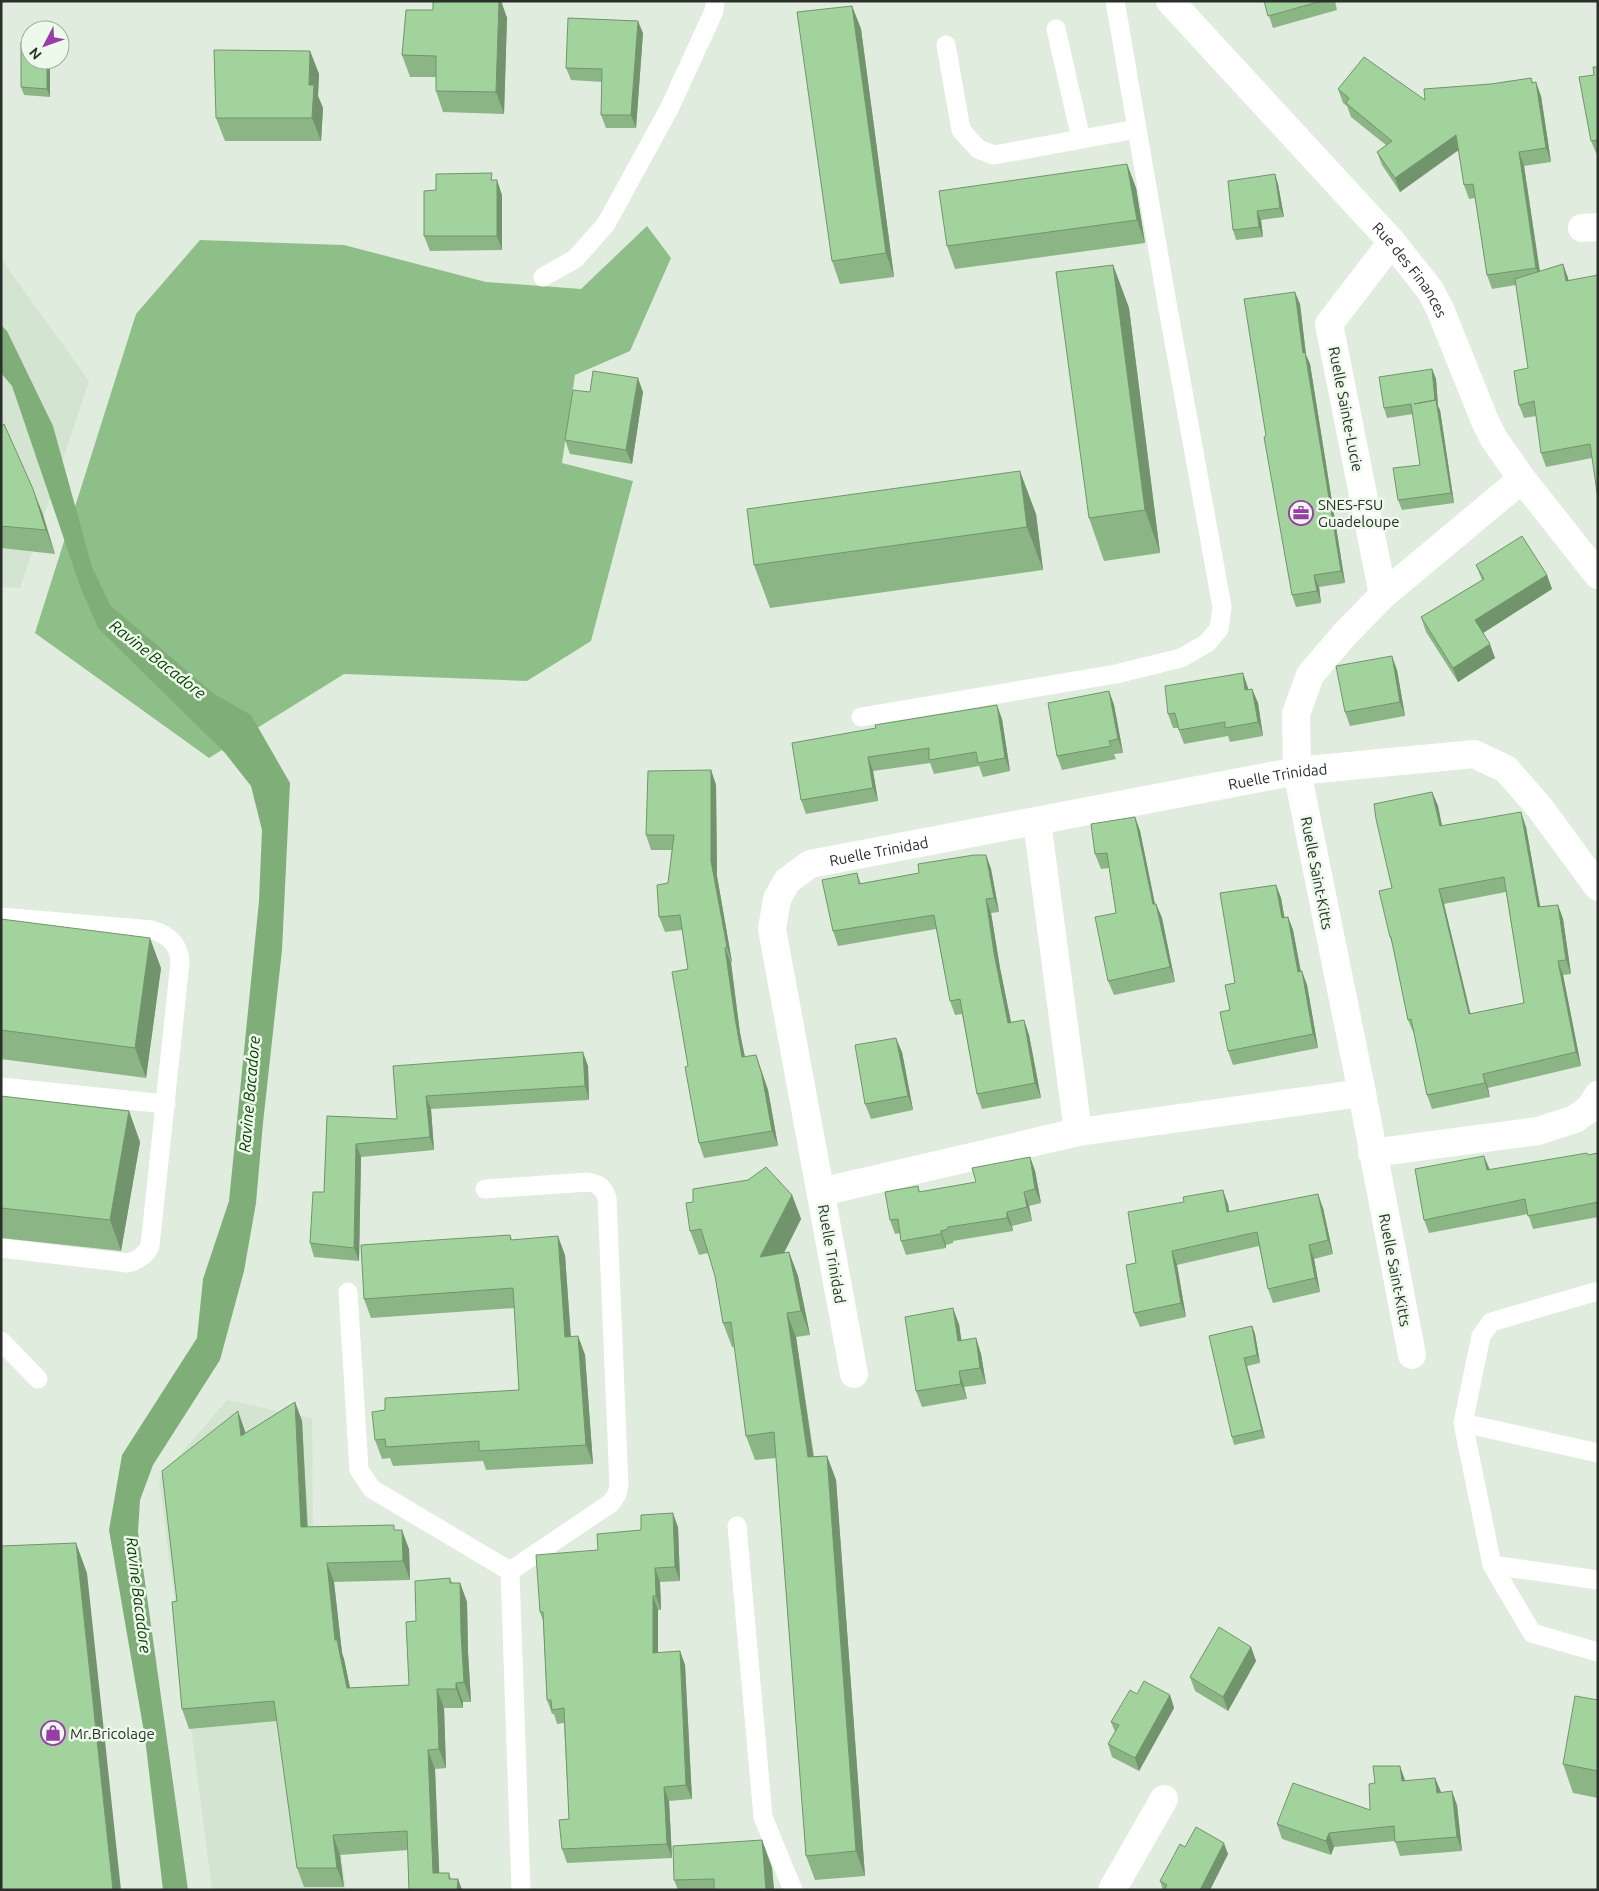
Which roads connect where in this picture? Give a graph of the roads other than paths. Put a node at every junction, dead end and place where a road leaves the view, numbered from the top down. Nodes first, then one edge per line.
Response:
1 (715, 1) edge
2 (1115, 1) edge
3 (1170, 1) edge
4 (1056, 29) dead end
5 (946, 45) dead end
6 (1137, 129) junction
7 (1081, 139) junction
8 (1392, 242) junction
9 (543, 277) dead end
10 (1522, 480) junction
11 (1598, 575) edge
12 (1383, 595) junction
13 (861, 718) dead end
14 (1297, 771) junction
15 (1037, 821) junction
16 (1598, 887) edge
17 (1, 917) edge
18 (1, 1088) edge
19 (1362, 1093) junction
20 (1598, 1095) edge
21 (166, 1104) junction
22 (1078, 1132) junction
23 (1372, 1152) junction
24 (485, 1189) dead end
25 (821, 1192) junction
26 (1, 1248) edge
27 (1598, 1291) edge
28 (348, 1292) dead end
29 (1, 1341) edge
30 (1412, 1355) dead end
31 (854, 1374) dead end
32 (38, 1379) dead end
33 (1463, 1423) junction
34 (1597, 1448) edge
35 (737, 1526) dead end
36 (1492, 1565) junction
37 (510, 1571) junction
38 (1598, 1580) edge
39 (1598, 1652) edge
40 (1164, 1800) dead end
41 (521, 1890) edge
42 (793, 1890) edge
43 (1112, 1890) edge

1 - 9 lane
2 - 6 lane
3 - 8 street, Rue des Finances
4 - 7 lane
5 - 7 lane
6 - 7 lane
6 - 13 lane
8 - 10 street, Rue des Finances
8 - 12 street, Ruelle Sainte-Lucie
10 - 11 street, Rue des Finances
10 - 12 street, Ruelle Saint-Kitts
12 - 14 street, Ruelle Saint-Kitts
14 - 15 street, Ruelle Trinidad
14 - 16 street, Ruelle Trinidad
14 - 19 street, Ruelle Saint-Kitts
15 - 22 street
15 - 25 street, Ruelle Trinidad
17 - 21 lane
18 - 21 lane
19 - 22 street
19 - 23 street, Ruelle Saint-Kitts
20 - 23 street
21 - 26 lane
22 - 25 street
23 - 30 street, Ruelle Saint-Kitts
24 - 37 lane
25 - 31 street, Ruelle Trinidad
27 - 33 lane
28 - 37 lane
29 - 32 lane
33 - 34 lane
33 - 36 lane
35 - 42 lane
36 - 38 lane
36 - 39 lane
37 - 41 lane
40 - 43 street

